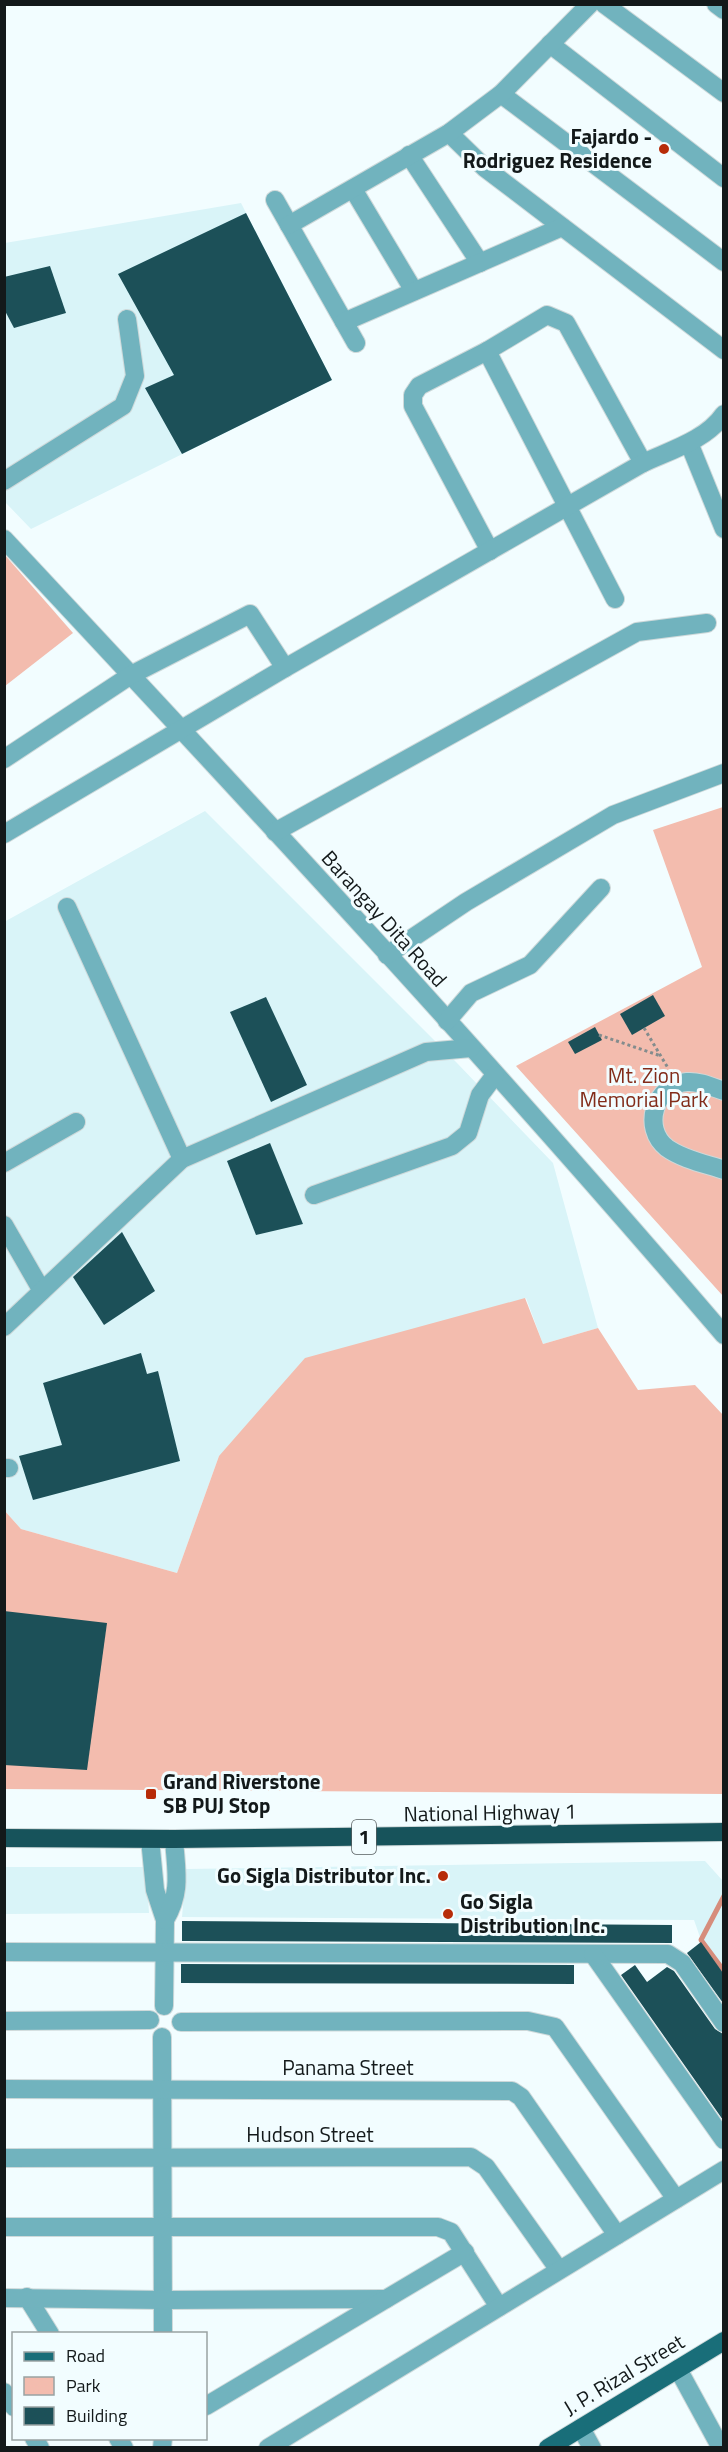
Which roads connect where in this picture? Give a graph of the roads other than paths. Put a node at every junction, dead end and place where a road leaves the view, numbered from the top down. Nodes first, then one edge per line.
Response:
1 (590, 4) edge
2 (604, 4) edge
3 (716, 4) edge
4 (723, 10) edge
5 (550, 44) junction
6 (723, 93) edge
7 (501, 94) junction
8 (449, 133) junction
9 (409, 155) junction
10 (723, 178) edge
11 (353, 189) junction
12 (275, 200) dead end
13 (289, 225) junction
14 (562, 227) junction
15 (723, 262) edge
16 (480, 263) junction
17 (414, 291) junction
18 (127, 319) dead end
19 (344, 322) junction
20 (356, 343) dead end
21 (723, 350) edge
22 (487, 351) junction
23 (720, 425) edge
24 (689, 443) junction
25 (643, 463) junction
26 (4, 481) edge
27 (569, 508) junction
28 (723, 529) edge
29 (4, 539) edge
30 (490, 551) junction
31 (615, 599) dead end
32 (707, 623) dead end
33 (285, 668) junction
34 (131, 675) junction
35 (181, 730) junction
36 (4, 759) edge
37 (723, 773) edge
38 (275, 832) junction
39 (4, 834) edge
40 (601, 888) dead end
41 (67, 907) dead end
42 (387, 955) junction
43 (447, 1021) junction
44 (471, 1048) junction
45 (495, 1075) junction
46 (723, 1091) edge
47 (76, 1122) dead end
48 (182, 1159) junction
49 (4, 1163) edge
50 (723, 1170) edge
51 (314, 1196) dead end
52 (4, 1225) edge
53 (42, 1291) junction
54 (4, 1327) edge
55 (723, 1335) edge
56 (723, 1832) edge
57 (4, 1838) edge
58 (150, 1839) junction
59 (174, 1839) junction
60 (165, 1920) junction
61 (4, 1952) edge
62 (165, 1954) junction
63 (593, 1954) junction
64 (164, 2006) junction
65 (150, 2020) junction
66 (4, 2022) edge
67 (181, 2022) junction
68 (723, 2023) edge
69 (162, 2037) junction
70 (4, 2089) edge
71 (161, 2090) junction
72 (723, 2140) edge
73 (4, 2158) edge
74 (164, 2158) junction
75 (723, 2170) edge
76 (676, 2199) junction
77 (4, 2227) edge
78 (164, 2227) junction
79 (617, 2235) junction
80 (465, 2252) junction
81 (559, 2270) junction
82 (27, 2297) junction
83 (4, 2298) edge
84 (386, 2299) junction
85 (163, 2300) junction
86 (499, 2307) junction
87 (49, 2332) edge
88 (163, 2332) edge
89 (723, 2341) edge
90 (678, 2369) junction
91 (207, 2405) edge
92 (581, 2428) junction
93 (268, 2448) edge
94 (548, 2448) edge
95 (592, 2448) edge
96 (721, 2448) edge

1 - 5 street
2 - 6 street
3 - 4 street
5 - 7 street
5 - 10 street
7 - 8 street
7 - 15 street
8 - 9 street
8 - 14 street
9 - 11 street
9 - 16 street
11 - 13 street
11 - 17 street
12 - 13 street
13 - 19 street
14 - 16 street
14 - 21 street
16 - 17 street
17 - 19 street
18 - 26 street
19 - 20 street
22 - 25 street
22 - 27 street
22 - 30 street
23 - 24 street
24 - 25 street
24 - 28 street
25 - 27 street
27 - 30 street
27 - 31 street
29 - 34 street, Barangay Dita Road
30 - 33 street
32 - 38 street
33 - 34 street
33 - 35 street
34 - 35 street, Barangay Dita Road
34 - 36 street
35 - 38 street, Barangay Dita Road
35 - 39 street
37 - 42 street
38 - 42 street, Barangay Dita Road
40 - 43 street
41 - 48 street
42 - 43 street, Barangay Dita Road
43 - 44 street, Barangay Dita Road
44 - 45 street, Barangay Dita Road
44 - 48 street
45 - 51 street
45 - 55 street, Barangay Dita Road
46 - 50 street
47 - 49 street
48 - 53 street
52 - 53 street
53 - 54 street
56 - 59 highway, National Highway 1 / 1
57 - 58 highway, National Highway 1 / 1
58 - 59 highway, National Highway 1 / 1
58 - 60 street
59 - 60 street
60 - 62 street
61 - 62 street
62 - 63 street
62 - 64 street
63 - 68 street
63 - 72 street
64 - 65 street
64 - 67 street
65 - 66 street
65 - 69 street
67 - 69 street
67 - 76 street
69 - 71 street
70 - 71 street, Panama Street
71 - 74 street
71 - 79 street, Panama Street
73 - 74 street, Hudson Street
74 - 78 street
74 - 81 street, Hudson Street
75 - 76 street
76 - 79 street
77 - 78 street
78 - 80 street
78 - 85 street
79 - 81 street
80 - 84 street
80 - 86 street
81 - 86 street
82 - 83 street
82 - 85 street
82 - 87 street
84 - 85 street
84 - 91 street
85 - 88 street
86 - 93 street
89 - 90 main road, J. P. Rizal Street
90 - 92 main road, J. P. Rizal Street
90 - 96 street
92 - 94 main road, J. P. Rizal Street
92 - 95 street

